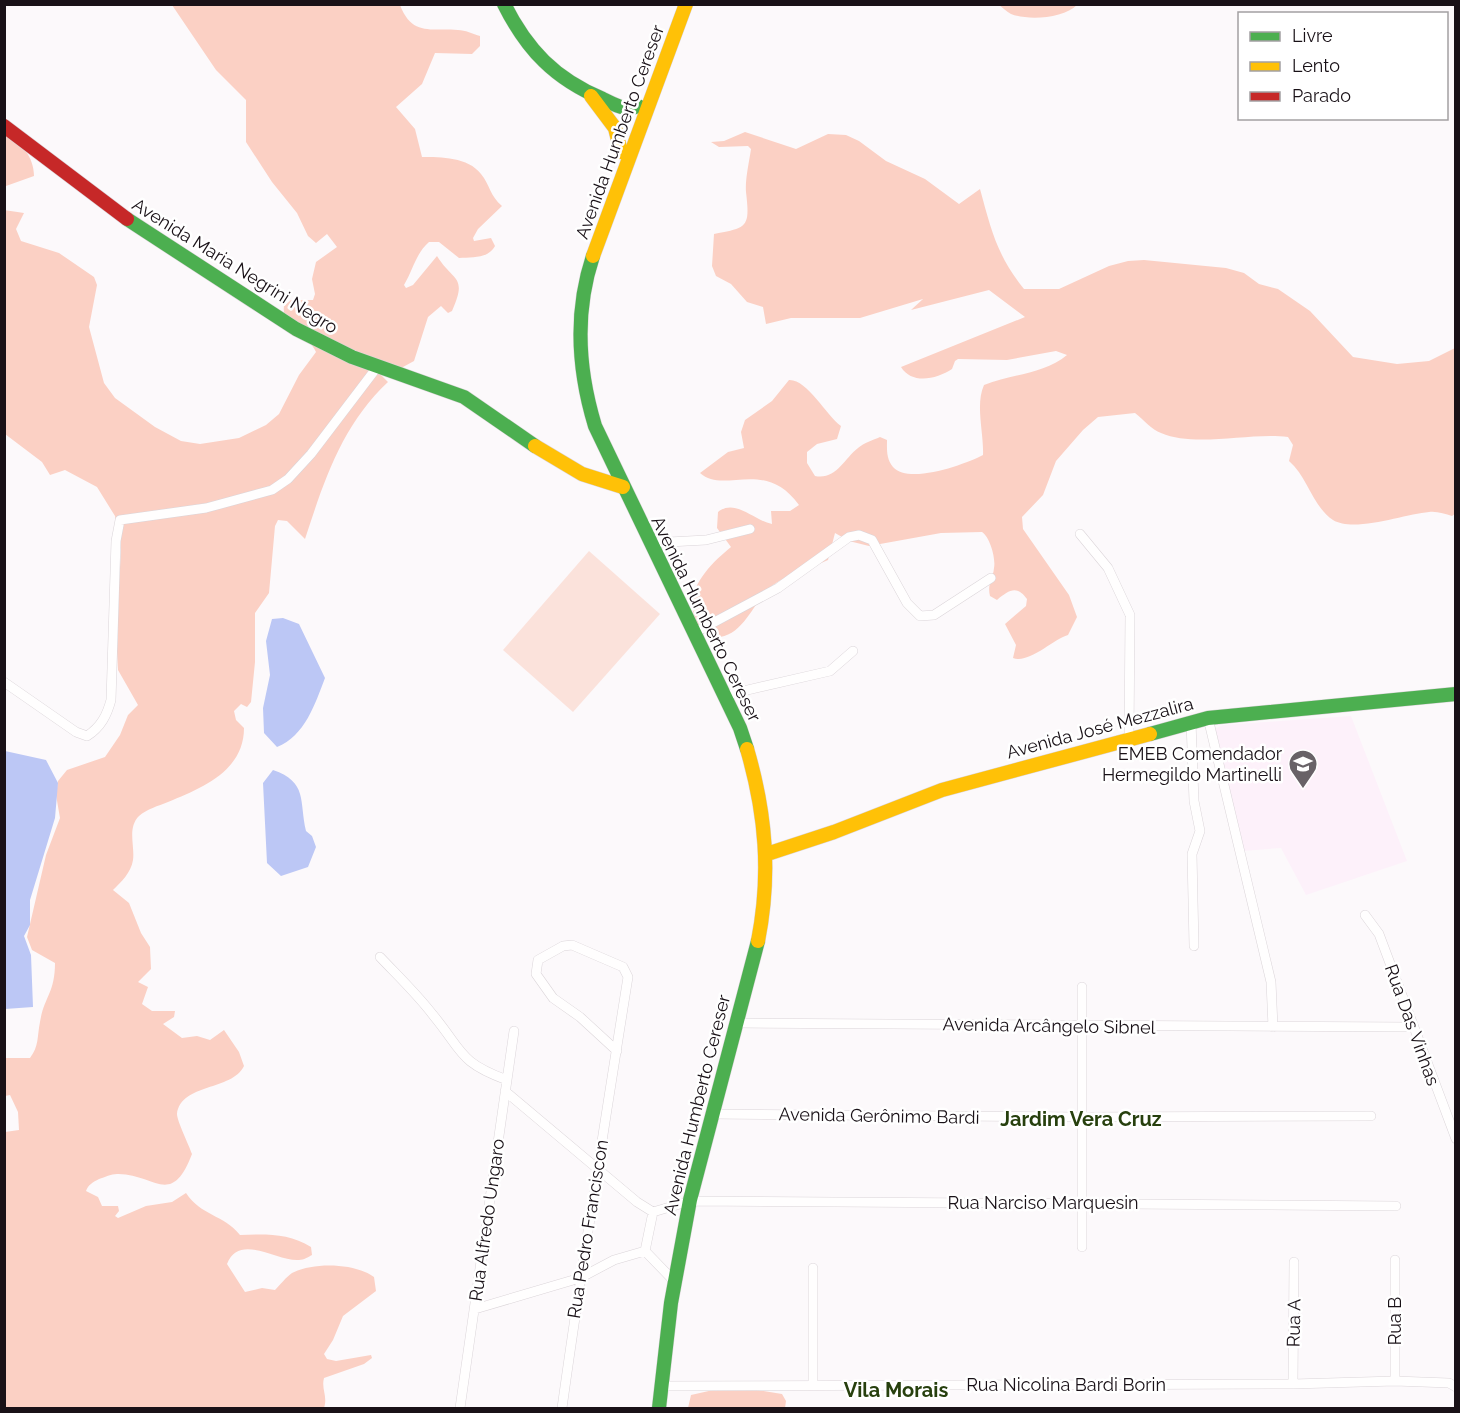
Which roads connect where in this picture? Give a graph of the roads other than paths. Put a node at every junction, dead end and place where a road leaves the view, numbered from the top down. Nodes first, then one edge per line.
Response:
1 (504, 4) edge
2 (686, 4) edge
3 (590, 95) junction
4 (638, 115) junction
5 (4, 126) edge
6 (631, 138) junction
7 (621, 152) junction
8 (585, 284) junction
9 (378, 366) junction
10 (623, 487) junction
11 (750, 529) dead end
12 (1080, 534) dead end
13 (650, 543) junction
14 (991, 578) dead end
15 (694, 633) junction
16 (853, 651) dead end
17 (4, 682) edge
18 (1455, 694) edge
19 (726, 695) junction
20 (1208, 718) junction
21 (1191, 722) junction
22 (1129, 739) junction
23 (767, 854) junction
24 (1365, 915) dead end
25 (1194, 946) dead end
26 (380, 957) dead end
27 (1082, 987) dead end
28 (736, 1023) junction
29 (1082, 1026) junction
30 (1273, 1027) junction
31 (1412, 1027) junction
32 (514, 1031) dead end
33 (616, 1051) junction
34 (507, 1080) junction
35 (505, 1091) junction
36 (711, 1114) junction
37 (1371, 1116) dead end
38 (1082, 1118) junction
39 (1455, 1138) edge
40 (598, 1169) junction
41 (690, 1201) junction
42 (1082, 1204) junction
43 (1396, 1206) dead end
44 (653, 1212) junction
45 (1082, 1247) dead end
46 (645, 1251) junction
47 (1395, 1260) dead end
48 (1294, 1262) dead end
49 (813, 1268) dead end
50 (580, 1278) junction
51 (674, 1281) junction
52 (475, 1309) junction
53 (1395, 1381) junction
54 (1293, 1384) junction
55 (813, 1385) junction
56 (660, 1386) junction
57 (1455, 1387) edge
58 (460, 1408) edge
59 (562, 1408) edge
60 (659, 1408) edge

1 - 3 main road
2 - 4 main road
3 - 4 main road
3 - 7 main road
4 - 6 main road
5 - 9 main road, Avenida Maria Negrini Negro
6 - 7 main road
6 - 8 main road, Avenida Humberto Cereser
7 - 8 main road
8 - 10 main road, Avenida Humberto Cereser
9 - 10 main road, Avenida Maria Negrini Negro
9 - 17 street
10 - 13 main road, Avenida Humberto Cereser
11 - 13 street
12 - 22 street
13 - 15 main road, Avenida Humberto Cereser
14 - 15 street
15 - 19 main road, Avenida Humberto Cereser
16 - 19 street
18 - 20 main road, Avenida José Mezzalira
19 - 23 main road, Avenida Humberto Cereser
20 - 21 main road, Avenida José Mezzalira
20 - 30 street
21 - 22 main road, Avenida José Mezzalira
21 - 25 street
22 - 23 main road, Avenida José Mezzalira
23 - 28 main road, Avenida Humberto Cereser
24 - 31 street, Rua Das Vinhas
26 - 34 street
27 - 29 street
28 - 29 street, Avenida Arcângelo Sibnel
28 - 36 main road, Avenida Humberto Cereser
29 - 30 street, Avenida Arcângelo Sibnel
29 - 38 street
30 - 31 street, Avenida Arcângelo Sibnel
31 - 39 street, Rua Das Vinhas
32 - 34 street, Rua Alfredo Ungaro
33 - 33 street, Rua Pedro Franciscon
33 - 40 street, Rua Pedro Franciscon
34 - 35 street, Rua Alfredo Ungaro
35 - 40 street
35 - 52 street, Rua Alfredo Ungaro
36 - 38 street, Avenida Gerônimo Bardi
36 - 41 main road, Avenida Humberto Cereser
37 - 38 street, Avenida Gerônimo Bardi
38 - 42 street
40 - 44 street
40 - 50 street, Rua Pedro Franciscon
41 - 42 street, Rua Narciso Marquesin
41 - 44 street, Rua Narciso Marquesin
41 - 51 main road, Avenida Humberto Cereser
42 - 43 street, Rua Narciso Marquesin
42 - 45 street
44 - 46 street
46 - 50 street
46 - 51 street
47 - 53 street, Rua B
48 - 54 street, Rua A
49 - 55 street
50 - 52 street
50 - 59 street, Rua Pedro Franciscon
51 - 56 main road, Avenida Humberto Cereser
52 - 58 street, Rua Alfredo Ungaro
53 - 54 street, Rua Nicolina Bardi Borin
53 - 57 street, Rua Nicolina Bardi Borin
54 - 55 street, Rua Nicolina Bardi Borin
55 - 56 street, Rua Nicolina Bardi Borin
56 - 60 main road, Avenida Humberto Cereser

